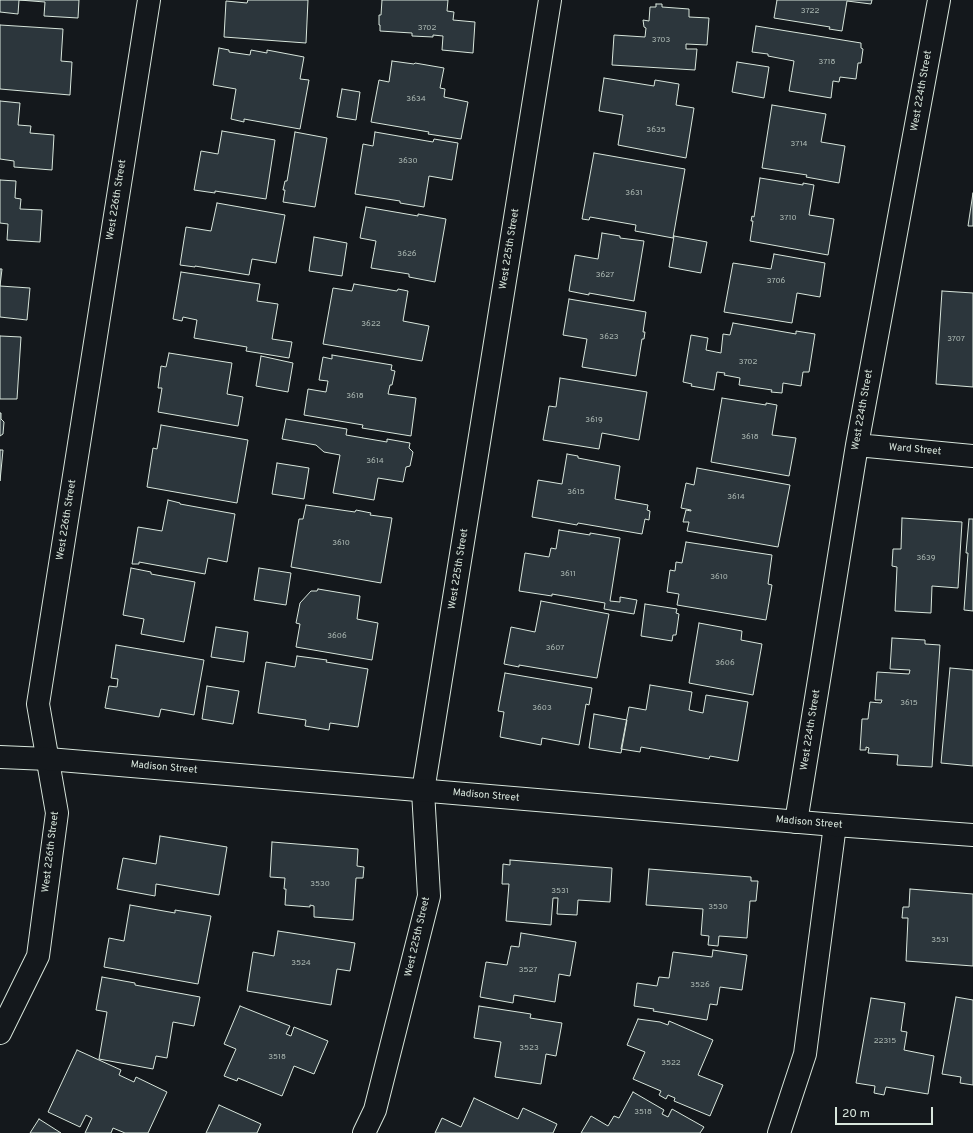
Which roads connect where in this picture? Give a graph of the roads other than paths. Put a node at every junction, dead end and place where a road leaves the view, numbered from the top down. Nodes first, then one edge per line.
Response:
1 (149, 0) edge
2 (550, 0) edge
3 (939, 0) edge
4 (857, 445) junction
5 (973, 456) edge
6 (0, 757) edge
7 (48, 758) junction
8 (423, 791) junction
9 (796, 822) junction
10 (835, 825) junction
11 (973, 835) edge
12 (0, 1033) edge
13 (364, 1133) edge
14 (779, 1133) edge

1 - 7 street, West 226th Street
2 - 8 street, West 225th Street
3 - 4 street, West 224th Street
4 - 5 street, Ward Street
4 - 9 street, West 224th Street
6 - 7 street, Madison Street
7 - 8 street, Madison Street
7 - 12 street, West 226th Street
8 - 9 street, Madison Street
8 - 13 street, West 225th Street
9 - 10 street, Madison Street
10 - 11 street, Madison Street
10 - 14 street

